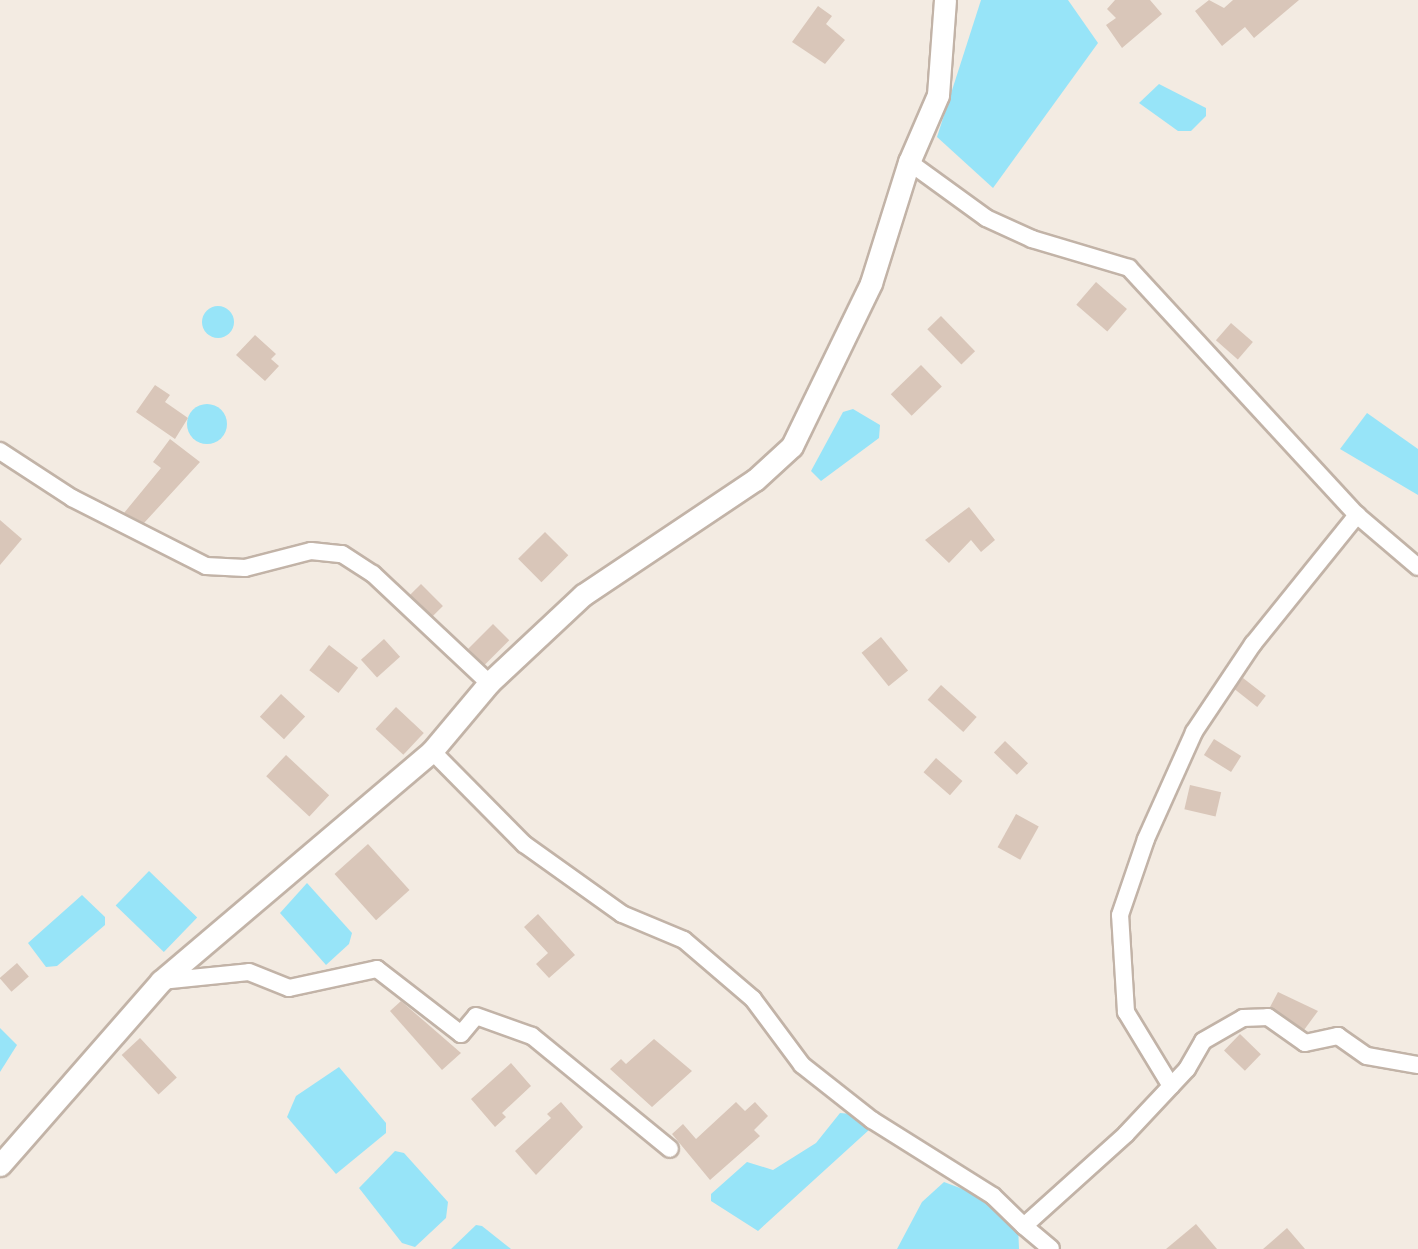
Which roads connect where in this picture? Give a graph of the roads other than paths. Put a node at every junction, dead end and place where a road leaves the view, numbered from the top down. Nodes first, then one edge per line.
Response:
1 (945, 0) edge
2 (909, 162) junction
3 (0, 451) edge
4 (1357, 515) junction
5 (1418, 567) edge
6 (489, 683) junction
7 (432, 751) junction
8 (161, 981) junction
9 (1418, 1065) edge
10 (1171, 1086) junction
11 (670, 1149) dead end
12 (0, 1165) edge
13 (1024, 1226) junction
14 (1051, 1249) edge

1 - 2 street
2 - 4 street
2 - 6 street
3 - 6 street
4 - 5 street
4 - 10 street
6 - 7 street
7 - 8 street
7 - 13 street
8 - 11 street
8 - 12 street
9 - 10 street
10 - 13 street
13 - 14 street

